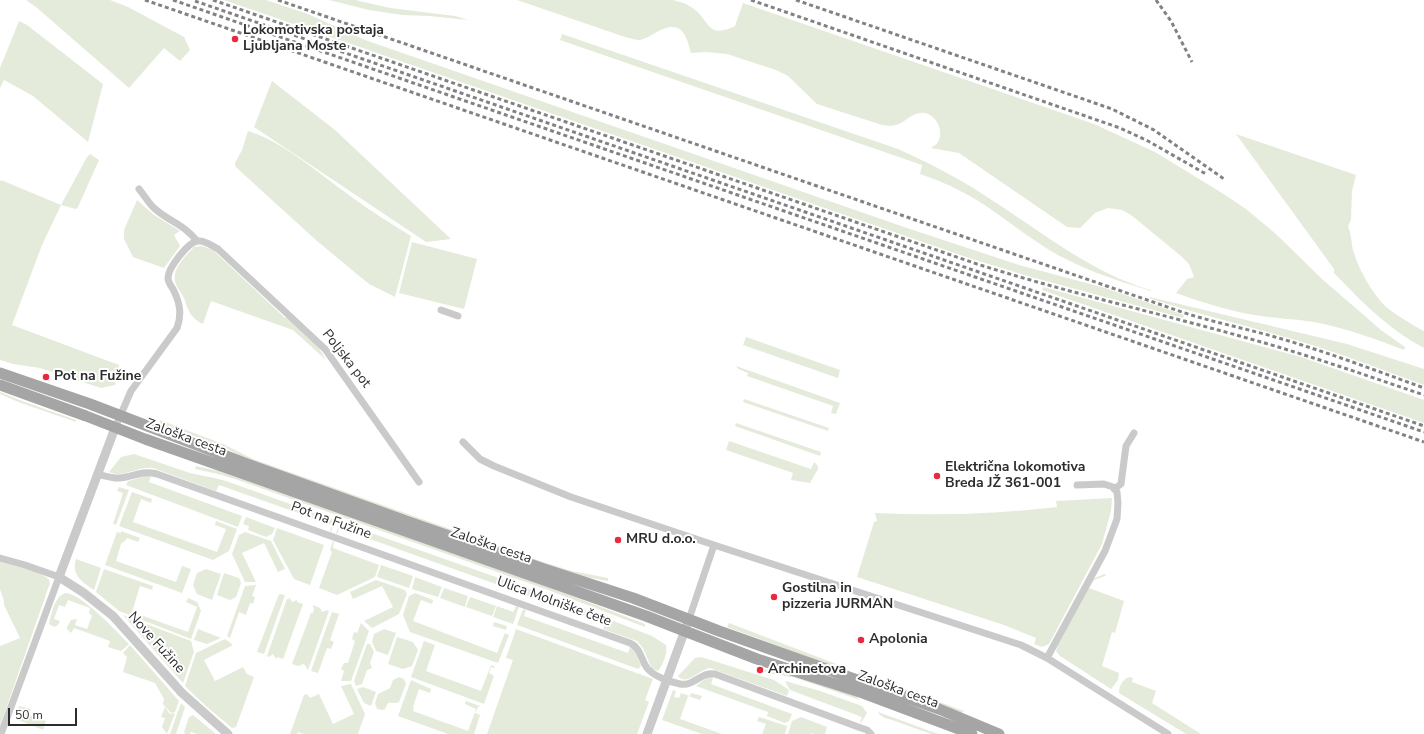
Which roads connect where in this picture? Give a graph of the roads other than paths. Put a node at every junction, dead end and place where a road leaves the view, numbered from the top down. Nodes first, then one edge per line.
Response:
1 (139, 189) dead end
2 (197, 240) junction
3 (441, 310) dead end
4 (458, 316) dead end
5 (0, 373) edge
6 (0, 385) edge
7 (120, 415) junction
8 (114, 428) junction
9 (1134, 434) dead end
10 (463, 442) dead end
11 (97, 474) junction
12 (419, 482) dead end
13 (1077, 485) dead end
14 (1114, 489) junction
15 (714, 545) junction
16 (0, 558) edge
17 (418, 567) joint
18 (59, 577) junction
19 (689, 619) junction
20 (685, 631) junction
21 (1047, 658) junction
22 (667, 680) junction
23 (1, 734) edge
24 (228, 734) edge
25 (647, 734) edge
26 (871, 734) edge
27 (972, 734) edge
28 (1000, 734) edge
29 (1168, 734) edge

1 - 2 street, Poljska pot
2 - 7 street
2 - 12 street, Poljska pot
3 - 4 street
5 - 7 main road, Zaloška cesta
6 - 8 main road, Zaloška cesta
7 - 8 street
7 - 19 main road, Zaloška cesta
8 - 11 street
8 - 20 main road, Zaloška cesta
9 - 14 street
10 - 15 street
11 - 17 street, Pot na Fužine
11 - 18 street
13 - 14 street
14 - 21 street
15 - 19 street
15 - 21 street
16 - 18 street
17 - 22 street, Ulica Molniške čete
18 - 23 street
18 - 24 street, Nove Fužine
19 - 20 street
19 - 28 main road, Zaloška cesta
20 - 22 street
20 - 27 main road, Zaloška cesta
21 - 29 street
22 - 25 street
22 - 26 street, Ulica Molniške čete

